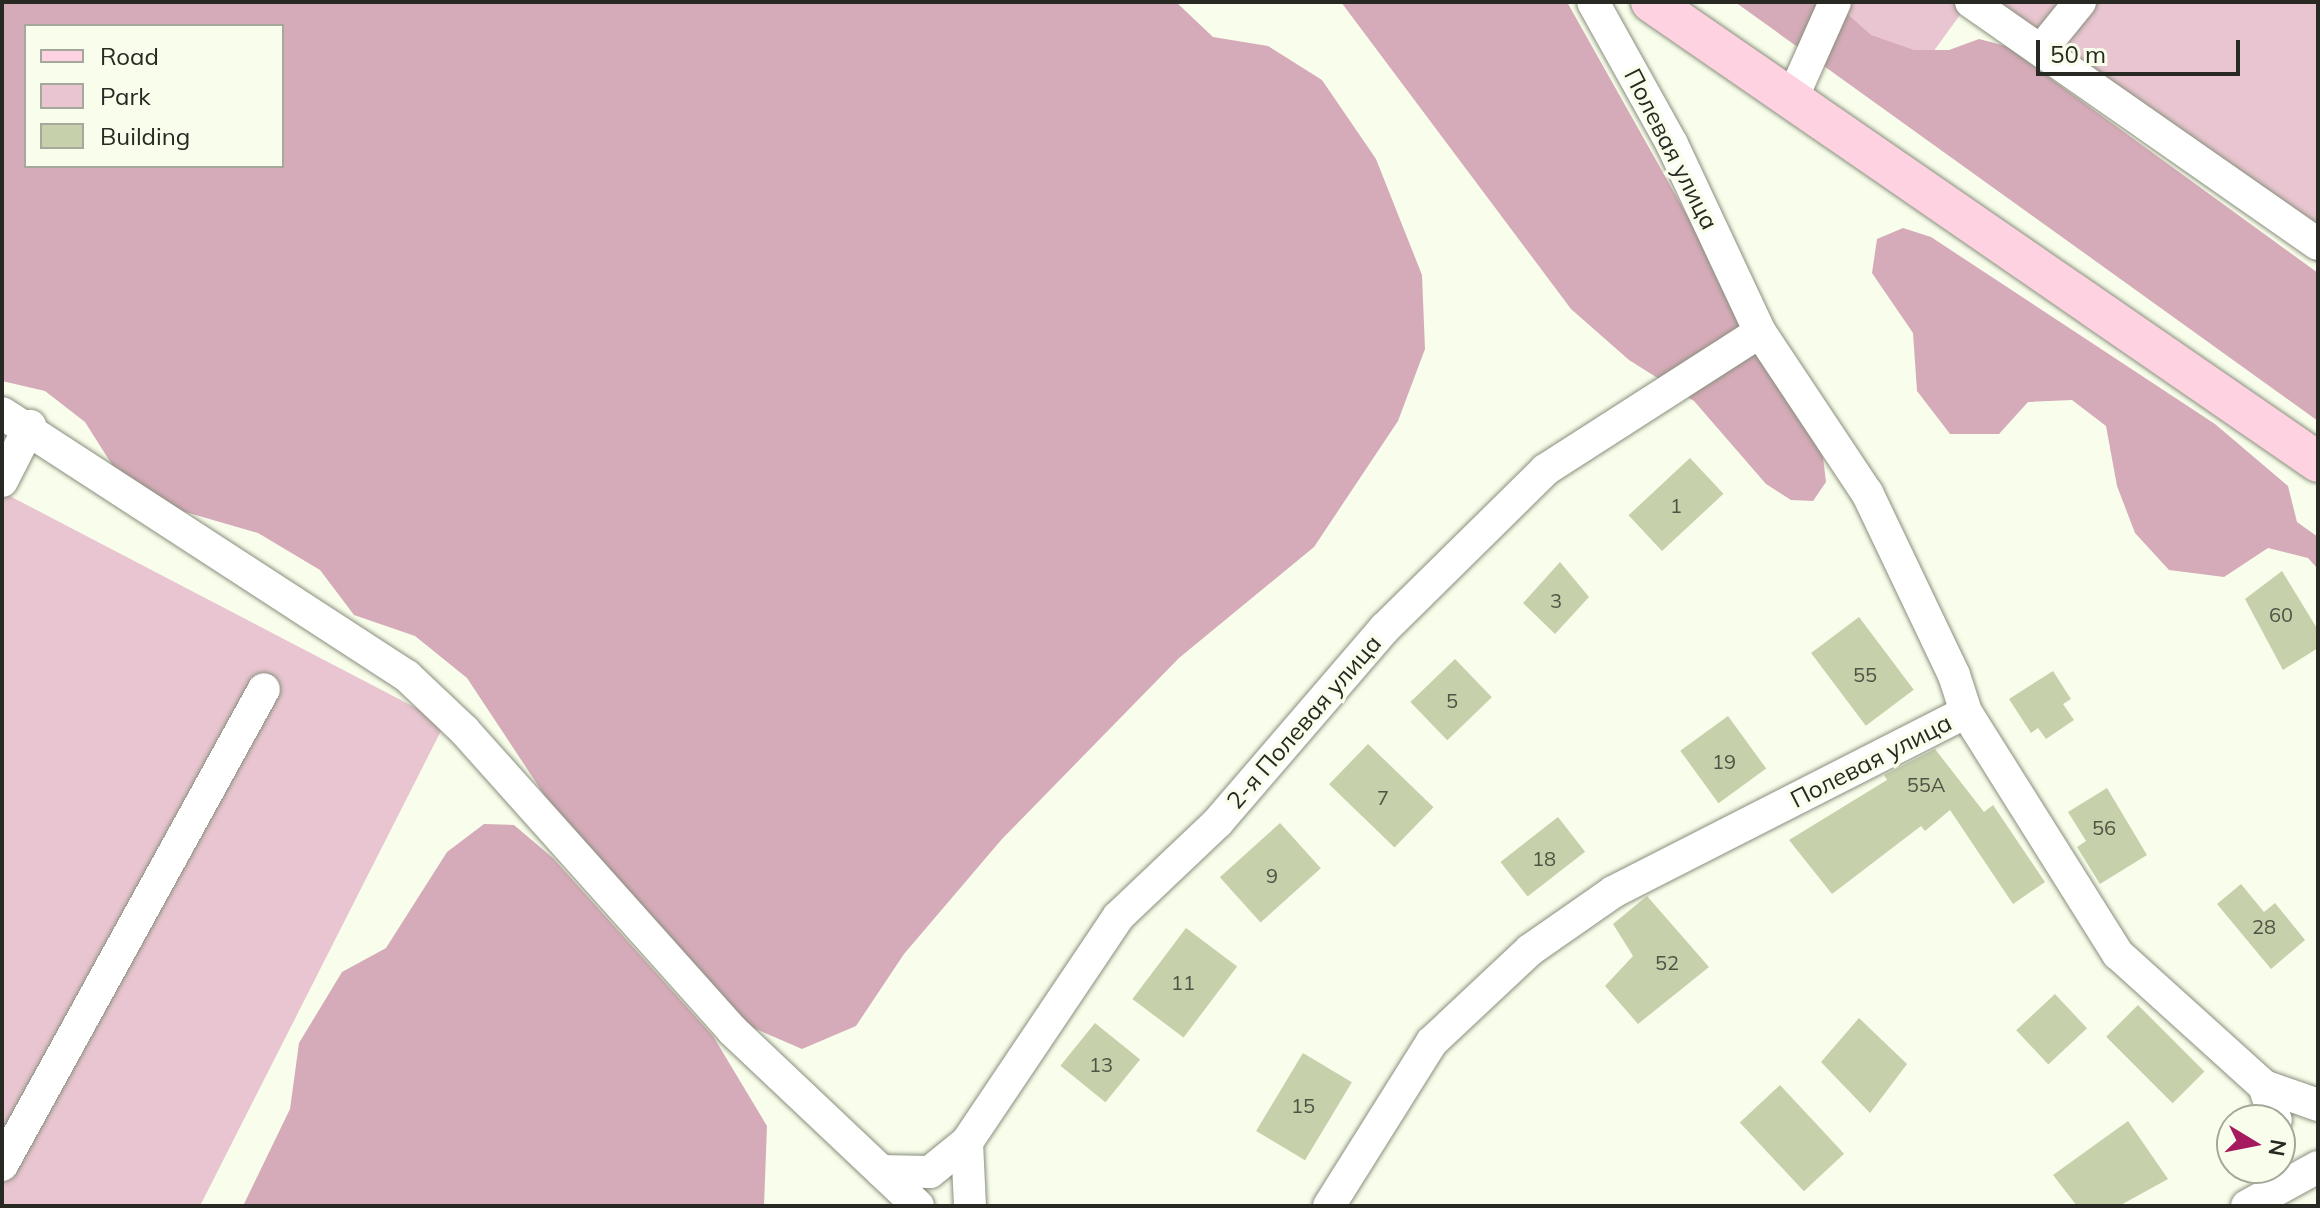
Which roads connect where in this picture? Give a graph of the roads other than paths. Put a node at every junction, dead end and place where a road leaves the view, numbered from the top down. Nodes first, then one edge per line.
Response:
1 (1593, 2) edge
2 (1651, 2) edge
3 (1835, 2) edge
4 (1971, 2) edge
5 (2080, 2) edge
6 (2041, 50) junction
7 (1791, 101) junction
8 (2318, 244) edge
9 (1760, 332) junction
10 (16, 420) edge
11 (2318, 462) edge
12 (2, 481) edge
13 (264, 689) dead end
14 (1966, 712) junction
15 (2264, 1086) junction
16 (2270, 1104) edge
17 (2318, 1105) edge
18 (967, 1142) junction
19 (2, 1165) edge
20 (2318, 1167) edge
21 (881, 1171) junction
22 (2258, 1184) edge
23 (1341, 1203) edge
24 (918, 1206) edge
25 (970, 1206) edge
26 (2246, 1206) edge

1 - 9 street, Полевая улица
2 - 7 main road
3 - 7 street
4 - 6 street
5 - 6 street
6 - 8 street
7 - 11 main road
9 - 14 street, Полевая улица
9 - 18 street, 2-я Полевая улица
10 - 12 street
10 - 21 street
13 - 19 street
14 - 15 street
14 - 23 street, Полевая улица
15 - 16 street
15 - 17 street
18 - 21 street, 2-я Полевая улица
18 - 25 street
20 - 26 street
21 - 24 street
22 - 26 street

